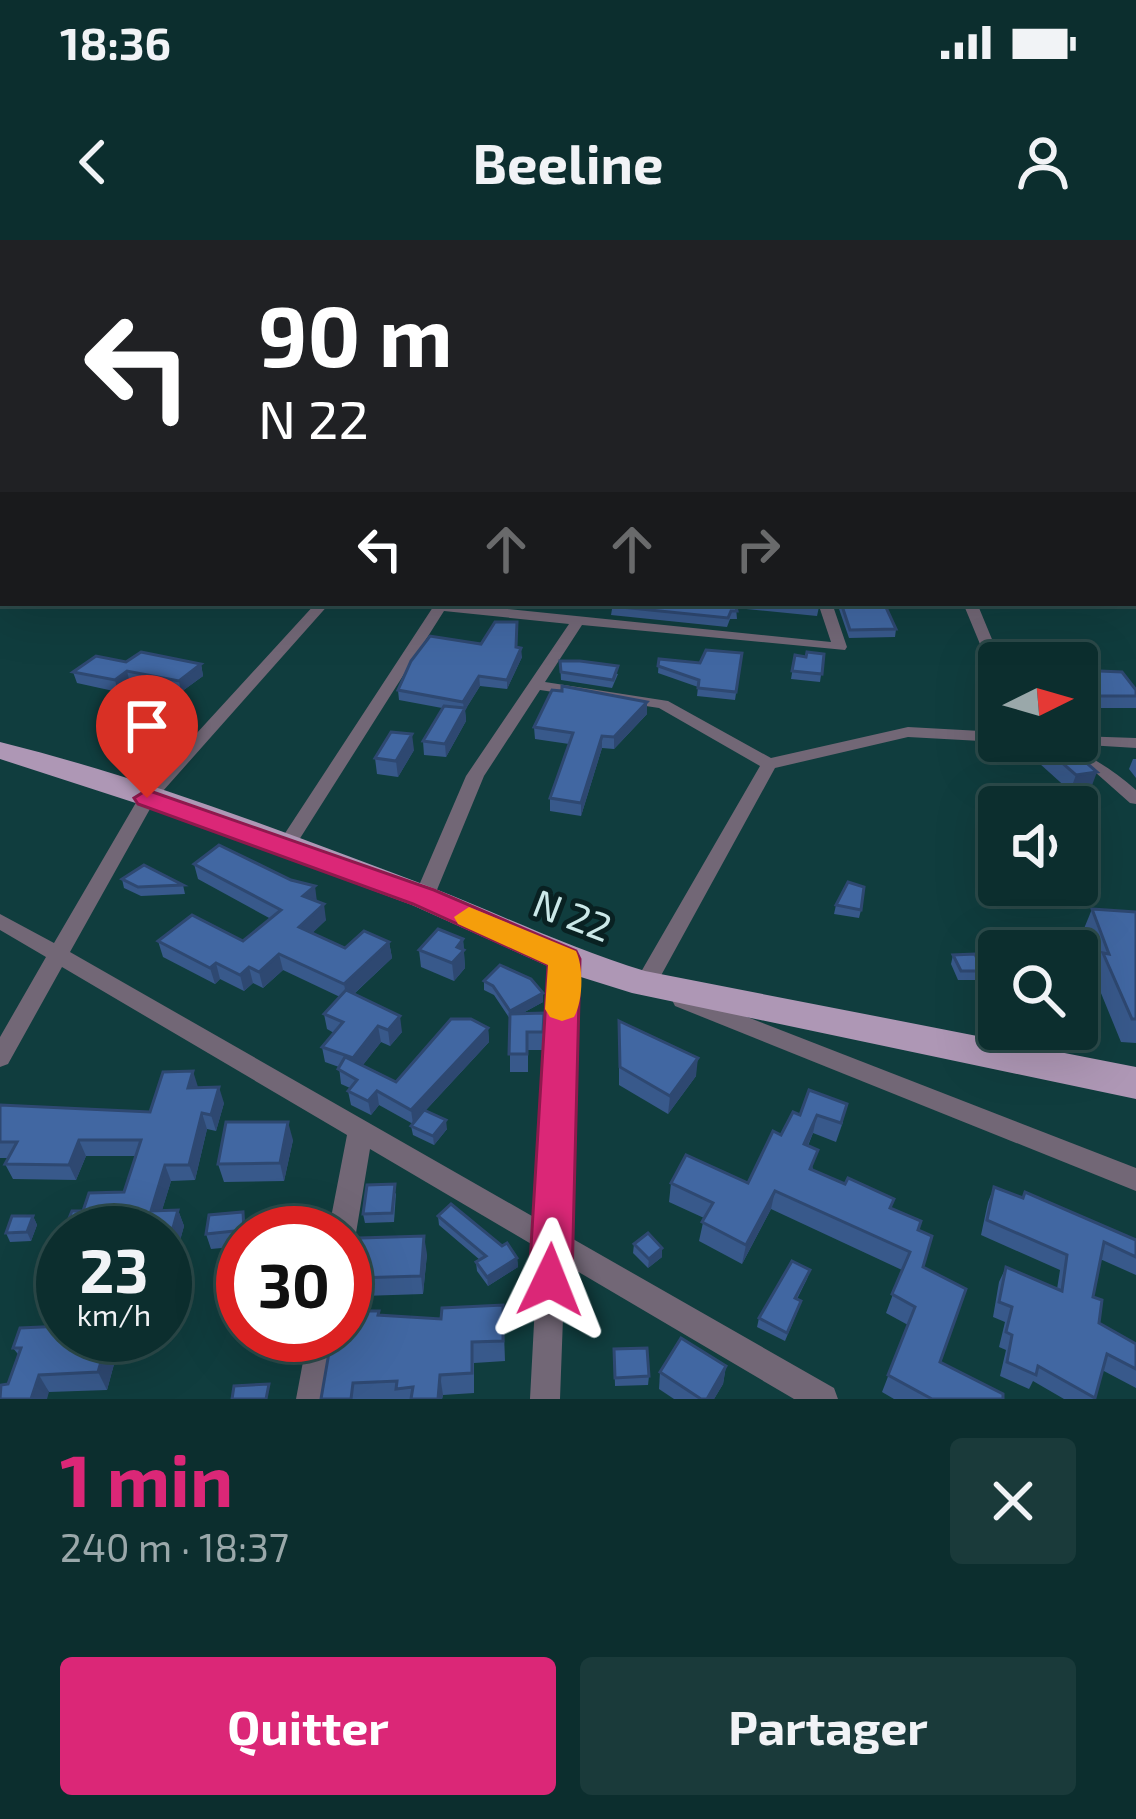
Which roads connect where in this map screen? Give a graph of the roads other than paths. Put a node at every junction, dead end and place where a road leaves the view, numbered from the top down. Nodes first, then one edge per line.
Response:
1 (320, 606) edge
2 (440, 606) edge
3 (449, 606) edge
4 (825, 606) edge
5 (971, 606) edge
6 (577, 623) junction
7 (986, 642) edge
8 (535, 685) junction
9 (978, 736) edge
10 (1098, 742) edge
11 (1136, 743) edge
12 (0, 751) edge
13 (1087, 762) edge
14 (769, 764) junction
15 (147, 798) junction
16 (1136, 799) edge
17 (285, 847) junction
18 (424, 897) junction
19 (0, 921) edge
20 (62, 953) junction
21 (564, 959) junction
22 (644, 985) junction
23 (0, 1058) edge
24 (1136, 1085) edge
25 (361, 1129) junction
26 (1136, 1180) edge
27 (347, 1206) edge
28 (552, 1240) junction
29 (318, 1362) edge
30 (311, 1399) edge
31 (545, 1399) edge
32 (823, 1399) edge

1 - 15 street
2 - 17 street
3 - 6 street
4 - 6 street
5 - 7 street
6 - 8 street
8 - 14 street
8 - 18 street
9 - 14 street
10 - 11 street
12 - 15 main road, N 22 / N 22
13 - 16 street
14 - 22 street
15 - 17 main road, N 22 / N 22
15 - 20 street
17 - 18 main road, N 22 / N 22
18 - 21 main road, N 22 / N 22
19 - 20 street
20 - 23 street
20 - 25 street
21 - 22 main road, N 22 / N 22
21 - 28 street
22 - 24 main road, N 22 / N 22
22 - 26 street
25 - 27 street
25 - 28 street
28 - 31 street
28 - 32 street
29 - 30 street

